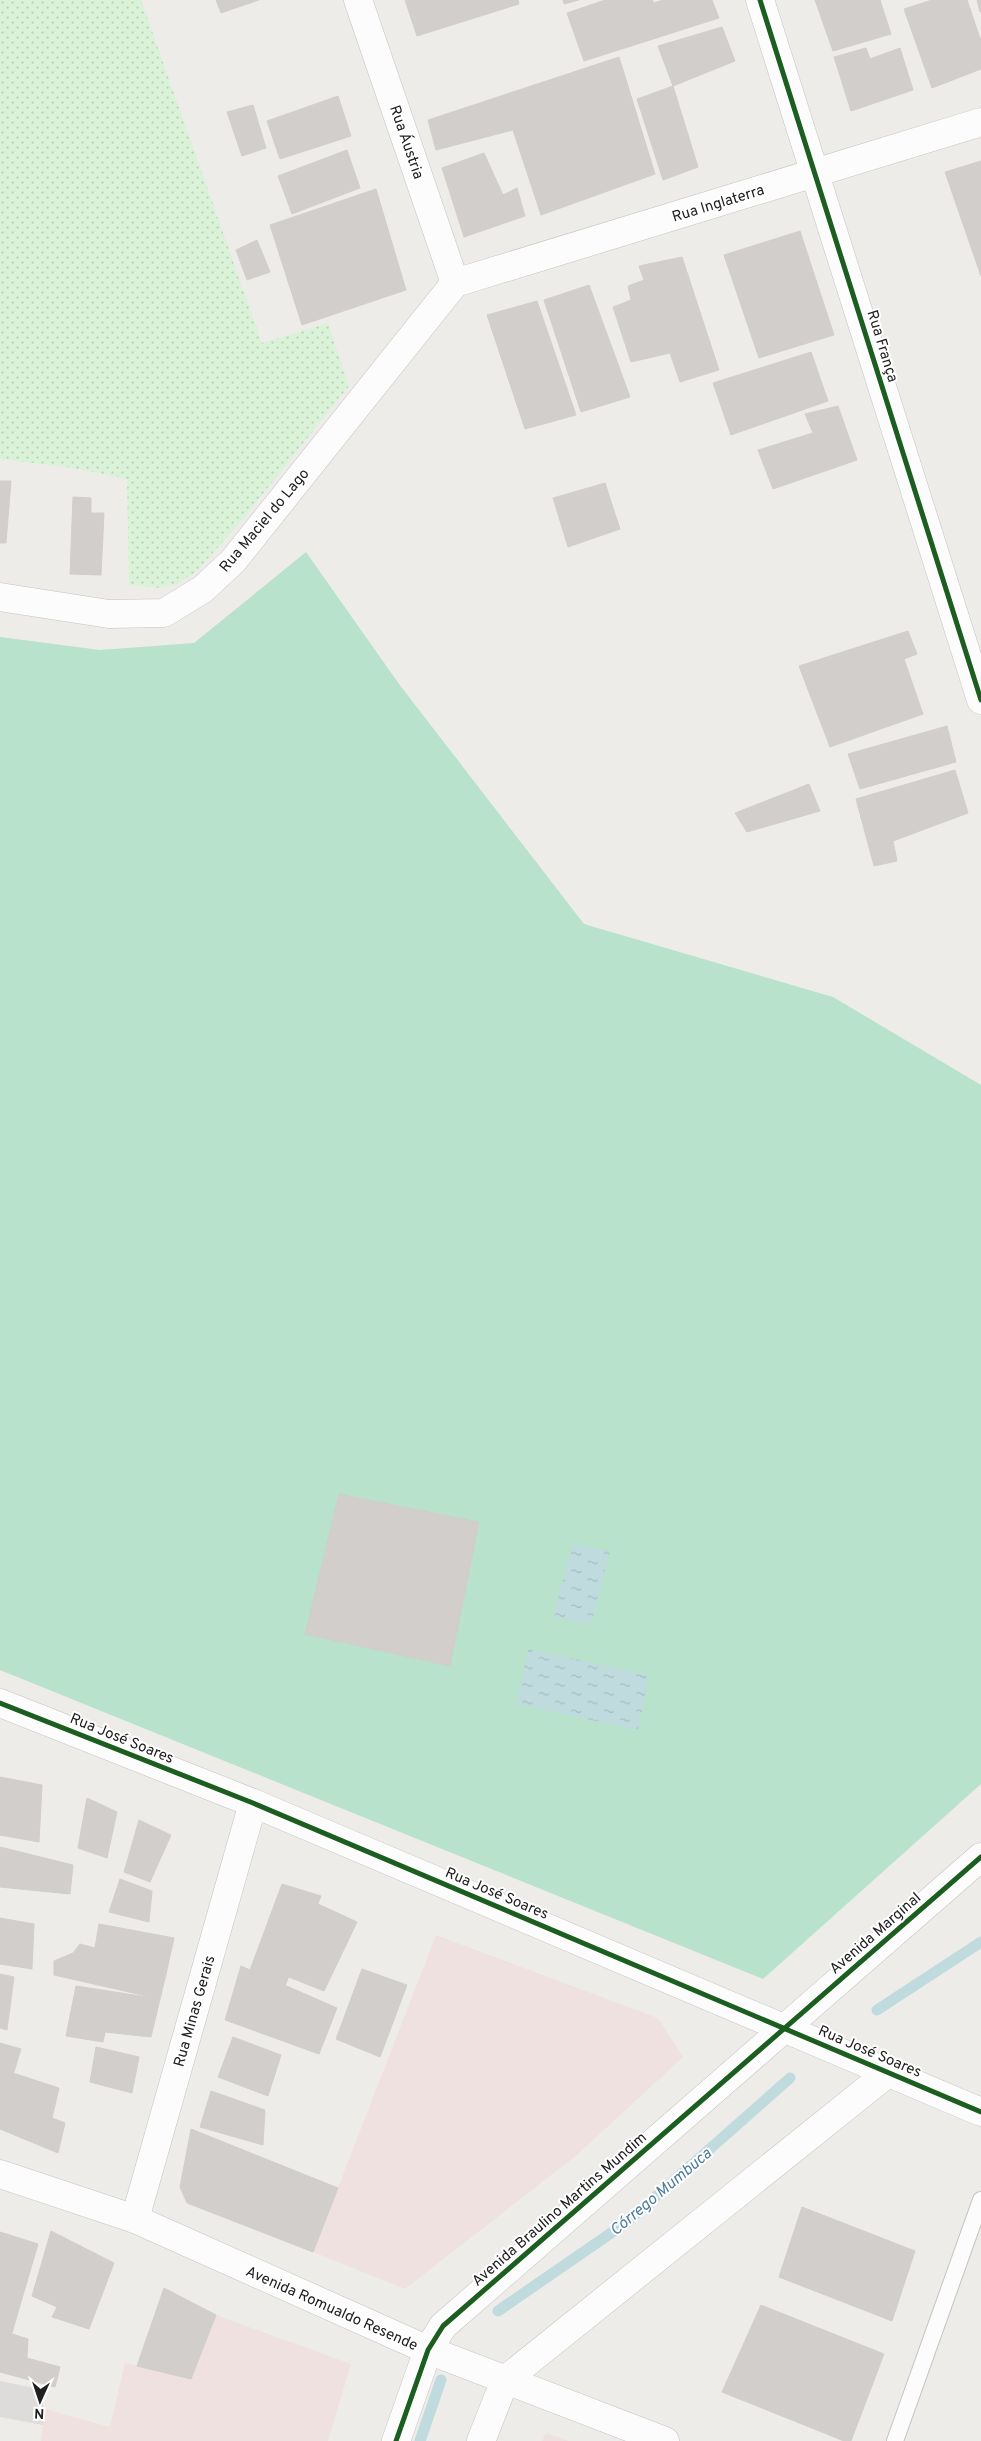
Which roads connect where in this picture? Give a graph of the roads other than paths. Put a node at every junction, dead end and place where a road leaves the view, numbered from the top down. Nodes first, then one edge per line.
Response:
1 (358, 0) edge
2 (760, 0) edge
3 (981, 122) edge
4 (815, 173) junction
5 (455, 283) junction
6 (0, 597) edge
7 (981, 700) edge
8 (0, 1703) edge
9 (253, 1803) junction
10 (981, 1857) edge
11 (785, 2028) junction
12 (889, 2072) junction
13 (981, 2112) edge
14 (0, 2174) edge
15 (981, 2200) edge
16 (135, 2219) junction
17 (428, 2350) junction
18 (505, 2380) junction
19 (396, 2441) edge
20 (482, 2441) edge
21 (665, 2441) edge
22 (895, 2441) edge

1 - 5 street, Rua Áustria
2 - 4 street, Rua França
3 - 4 street, Rua Inglaterra
4 - 5 street, Rua Inglaterra
4 - 7 street, Rua França
5 - 6 street, Rua Maciel do Lago
8 - 9 street, Rua José Soares
9 - 11 street, Rua José Soares
9 - 16 street, Rua Minas Gerais
10 - 11 street, Avenida Marginal
11 - 12 street, Rua José Soares
11 - 17 street, Avenida Braulino Martins Mundim
12 - 13 street, Rua José Soares
12 - 18 street
14 - 16 street, Avenida Romualdo Resende
15 - 22 lane
16 - 17 street, Avenida Romualdo Resende
17 - 18 street, Avenida Romualdo Resende
17 - 19 street, Avenida Braulino Martins Mundim
18 - 20 street
18 - 21 street, Avenida Romualdo Resende

